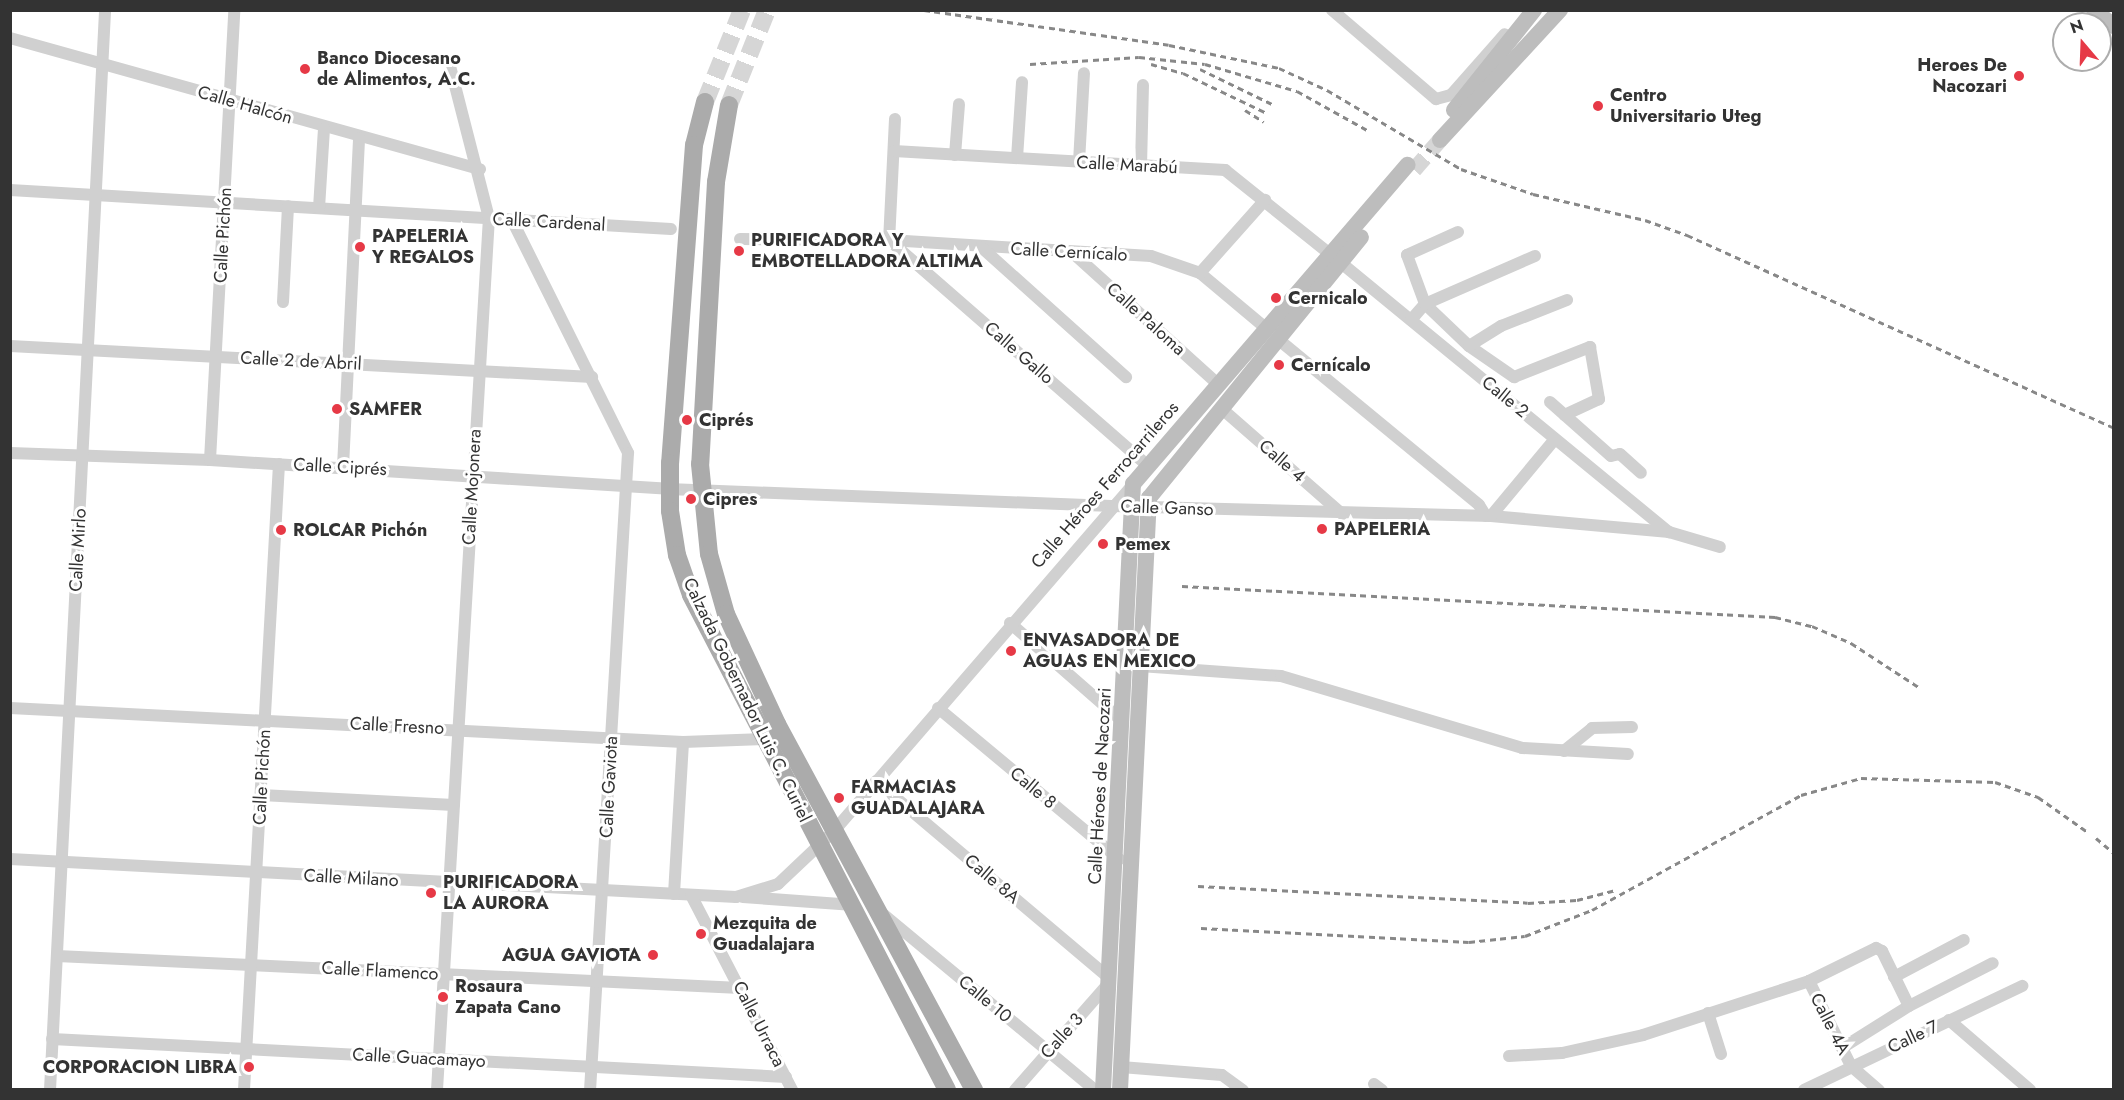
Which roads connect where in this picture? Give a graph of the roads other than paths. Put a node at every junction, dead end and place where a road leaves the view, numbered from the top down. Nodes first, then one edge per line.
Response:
1 (105, 10) edge
2 (234, 10) edge
3 (1332, 10) edge
4 (1529, 10) edge
5 (1534, 10) edge
6 (1560, 10) edge
7 (2094, 10) edge
8 (2114, 26) edge
9 (10, 38) edge
10 (449, 62) dead end
11 (102, 63) junction
12 (1084, 73) dead end
13 (1022, 82) dead end
14 (1143, 85) dead end
15 (231, 100) junction
16 (705, 102) tunnel mouth
17 (958, 104) dead end
18 (729, 105) tunnel mouth
19 (896, 119) dead end
20 (324, 128) junction
21 (359, 138) junction
22 (894, 151) junction
23 (955, 155) junction
24 (1017, 158) junction
25 (1079, 162) junction
26 (1141, 166) junction
27 (1410, 168) tunnel mouth
28 (480, 169) junction
29 (10, 190) edge
30 (97, 195) junction
31 (1265, 200) junction
32 (225, 202) junction
33 (288, 206) junction
34 (318, 208) junction
35 (356, 210) junction
36 (489, 218) junction
37 (513, 222) junction
38 (671, 229) dead end
39 (1458, 232) dead end
40 (741, 239) dead end
41 (889, 240) junction
42 (981, 247) junction
43 (1074, 254) junction
44 (1535, 256) dead end
45 (1336, 258) junction
46 (1200, 273) junction
47 (1567, 300) dead end
48 (283, 302) dead end
49 (1425, 304) junction
50 (1411, 320) junction
51 (1273, 334) junction
52 (10, 346) edge
53 (1469, 346) junction
54 (89, 350) junction
55 (217, 357) junction
56 (348, 363) junction
57 (478, 371) junction
58 (592, 376) junction
59 (1126, 377) dead end
60 (1219, 385) junction
61 (1550, 402) dead end
62 (1221, 408) junction
63 (1565, 415) junction
64 (1555, 439) junction
65 (10, 453) edge
66 (82, 455) junction
67 (210, 460) junction
68 (279, 464) junction
69 (1148, 466) junction
70 (343, 467) junction
71 (1641, 473) dead end
72 (473, 475) junction
73 (626, 484) junction
74 (1133, 484) junction
75 (669, 489) junction
76 (699, 489) junction
77 (1112, 506) junction
78 (1140, 507) junction
79 (1342, 514) junction
80 (1488, 516) junction
81 (1669, 532) junction
82 (1720, 547) dead end
83 (1010, 623) junction
84 (1140, 666) junction
85 (10, 708) edge
86 (938, 708) junction
87 (70, 711) junction
88 (265, 720) junction
89 (1123, 722) junction
90 (777, 723) junction
91 (1632, 727) dead end
92 (457, 729) junction
93 (611, 737) junction
94 (764, 739) junction
95 (683, 742) junction
96 (1564, 751) junction
97 (1628, 754) dead end
98 (876, 781) junction
99 (261, 795) junction
100 (454, 805) junction
101 (834, 831) junction
102 (820, 846) junction
103 (1115, 856) junction
104 (10, 858) edge
105 (61, 861) junction
106 (1130, 867) junction
107 (256, 873) junction
108 (449, 883) junction
109 (603, 891) junction
110 (674, 894) junction
111 (691, 895) junction
112 (736, 897) junction
113 (854, 905) junction
114 (875, 908) junction
115 (1964, 940) dead end
116 (57, 956) junction
117 (1993, 963) dead end
118 (251, 965) junction
119 (444, 974) junction
120 (1894, 977) junction
121 (1109, 980) junction
122 (597, 981) junction
123 (1809, 981) junction
124 (2022, 986) dead end
125 (740, 988) junction
126 (1909, 1006) junction
127 (1708, 1013) junction
128 (1949, 1020) junction
129 (52, 1039) junction
130 (1842, 1048) junction
131 (247, 1049) junction
132 (1048, 1050) junction
133 (1721, 1054) dead end
134 (1509, 1056) dead end
135 (439, 1059) junction
136 (1851, 1066) junction
137 (592, 1067) junction
138 (1121, 1067) junction
139 (786, 1077) junction
140 (50, 1089) edge
141 (244, 1089) edge
142 (437, 1089) edge
143 (590, 1089) edge
144 (792, 1089) edge
145 (947, 1089) edge
146 (974, 1089) edge
147 (1015, 1089) edge
148 (1095, 1089) edge
149 (1103, 1089) edge
150 (1120, 1089) edge
151 (1243, 1089) edge
152 (1804, 1089) edge
153 (1879, 1089) edge
154 (2030, 1089) edge

1 - 11 street, Calle Mirlo
2 - 15 street, Calle Pichón
3 - 4 street
5 - 6 main road
7 - 8 main road
9 - 11 street, Calle Halcón
10 - 28 street, Calle Mojonera
11 - 15 street, Calle Halcón
11 - 30 street, Calle Mirlo
12 - 25 street
13 - 24 street
14 - 26 street
15 - 20 street, Calle Halcón
15 - 32 street, Calle Pichón
16 - 75 main road, Calzada Gobernador Luis C. Curiel
17 - 23 street
18 - 76 main road, Calzada Gobernador Luis C. Curiel
19 - 22 street
20 - 21 street, Calle Halcón
20 - 34 street
21 - 28 street, Calle Halcón
21 - 35 street
22 - 23 street, Calle Marabú
22 - 41 street
23 - 24 street, Calle Marabú
24 - 25 street, Calle Marabú
25 - 26 street, Calle Marabú
26 - 31 street, Calle Marabú
27 - 45 main road, Calle Héroes Ferrocarrileros
28 - 36 street, Calle Mojonera
29 - 30 street, Calle Cardenal
30 - 32 street, Calle Cardenal
30 - 54 street, Calle Mirlo
31 - 45 street, Calle Marabú
31 - 46 street
32 - 33 street, Calle Cardenal
32 - 55 street, Calle Pichón
33 - 34 street, Calle Cardenal
33 - 48 street
34 - 35 street, Calle Cardenal
35 - 36 street, Calle Cardenal
35 - 56 street
36 - 37 street, Calle Cardenal
36 - 57 street, Calle Mojonera
37 - 38 street, Calle Cardenal
37 - 58 street, Calle Gaviota
39 - 49 street
40 - 41 street, Calle Cernícalo
41 - 42 street, Calle Cernícalo
41 - 69 street, Calle Gallo
42 - 43 street, Calle Cernícalo
42 - 59 street
43 - 46 street, Calle Cernícalo
43 - 60 street, Calle Paloma
44 - 49 street
45 - 50 street, Calle 2
45 - 51 main road, Calle Héroes Ferrocarrileros
46 - 51 street, Calle Cernícalo
47 - 53 street
49 - 50 street
49 - 53 street
50 - 64 street, Calle 2
51 - 60 main road, Calle Héroes Ferrocarrileros
51 - 62 main road, Calle Héroes Ferrocarrileros
51 - 80 street, Calle Cernícalo
52 - 54 street, Calle 2 de Abril
53 - 63 street
54 - 55 street, Calle 2 de Abril
54 - 66 street, Calle Mirlo
55 - 56 street, Calle 2 de Abril
55 - 67 street, Calle Pichón
56 - 57 street, Calle 2 de Abril
56 - 70 street
57 - 58 street, Calle 2 de Abril
57 - 72 street, Calle Mojonera
58 - 73 street, Calle Gaviota
60 - 69 main road, Calle Héroes Ferrocarrileros
61 - 63 street
62 - 78 main road, Calle Héroes Ferrocarrileros
62 - 79 street, Calle 4
63 - 71 street
64 - 80 street
64 - 81 street, Calle 2
65 - 66 street, Calle Ciprés
66 - 67 street, Calle Ciprés
66 - 87 street, Calle Mirlo
67 - 68 street, Calle Ciprés
68 - 70 street, Calle Ciprés
68 - 88 street, Calle Pichón
69 - 74 main road, Calle Héroes Ferrocarrileros
70 - 72 street, Calle Ciprés
72 - 73 street, Calle Ciprés
72 - 92 street, Calle Mojonera
73 - 75 street, Calle Ciprés
73 - 93 street, Calle Gaviota
74 - 77 street, Calle Héroes Ferrocarrileros
74 - 78 main road, Calle Héroes de Nacozari
75 - 76 street, Calle Ganso
75 - 94 main road, Calzada Gobernador Luis C. Curiel
76 - 77 street, Calle Ganso
76 - 90 main road, Calzada Gobernador Luis C. Curiel
77 - 78 street, Calle Ganso
77 - 83 street, Calle Héroes Ferrocarrileros
78 - 79 street, Calle Ganso
78 - 84 main road, Calle Héroes de Nacozari
78 - 89 main road, Calle Héroes de Nacozari
79 - 80 street, Calle Ganso
80 - 81 street, Calle Ganso
81 - 82 street, Calle Ganso
83 - 86 street, Calle Héroes Ferrocarrileros
83 - 89 street
84 - 96 street
84 - 106 main road, Calle Héroes de Nacozari
85 - 87 street, Calle Fresno
86 - 98 street, Calle Héroes Ferrocarrileros
86 - 103 street, Calle 8
87 - 88 street, Calle Fresno
87 - 105 street, Calle Mirlo
88 - 92 street, Calle Fresno
88 - 99 street, Calle Pichón
89 - 103 main road, Calle Héroes de Nacozari
90 - 94 street
90 - 101 main road, Calzada Gobernador Luis C. Curiel
91 - 96 street
92 - 93 street, Calle Fresno
92 - 100 street, Calle Mojonera
93 - 95 street, Calle Fresno
93 - 109 street, Calle Gaviota
94 - 95 street, Calle Fresno
94 - 102 main road, Calzada Gobernador Luis C. Curiel
95 - 110 street
96 - 97 street
98 - 101 street, Calle Héroes Ferrocarrileros
98 - 121 street, Calle 8A
99 - 100 street
99 - 107 street, Calle Pichón
100 - 108 street, Calle Mojonera
101 - 102 street, Calle Héroes Ferrocarrileros
101 - 114 main road, Calzada Gobernador Luis C. Curiel
102 - 112 street, Calle Milano
102 - 113 main road, Calzada Gobernador Luis C. Curiel
103 - 106 street, Calle 8
103 - 121 main road, Calle Héroes de Nacozari
104 - 105 street, Calle Milano
105 - 107 street, Calle Milano
105 - 116 street, Calle Mirlo
106 - 138 main road, Calle Héroes de Nacozari
107 - 108 street, Calle Milano
107 - 118 street, Calle Pichón
108 - 109 street, Calle Milano
108 - 119 street, Calle Mojonera
109 - 110 street, Calle Milano
109 - 122 street, Calle Gaviota
110 - 111 street, Calle Milano
111 - 112 street, Calle Milano
111 - 125 street, Calle Urraca
112 - 113 street
113 - 145 main road, Calzada Gobernador Luis C. Curiel
114 - 132 street, Calle 10
114 - 146 main road, Calzada Gobernador Luis C. Curiel
115 - 120 street
116 - 118 street, Calle Flamenco
116 - 129 street, Calle Mirlo
117 - 126 street
118 - 119 street, Calle Flamenco
118 - 131 street, Calle Pichón
119 - 122 street, Calle Flamenco
119 - 135 street, Calle Mojonera
120 - 123 street
120 - 126 street
121 - 132 street, Calle 3
121 - 149 main road, Calle Héroes de Nacozari
122 - 125 street, Calle Flamenco
122 - 137 street, Calle Gaviota
123 - 127 street
123 - 130 street, Calle 4A
124 - 128 street, Calle 7
125 - 139 street, Calle Urraca
126 - 130 street
127 - 133 street
127 - 134 street
128 - 136 street, Calle 7
128 - 154 street
129 - 131 street, Calle Guacamayo
129 - 140 street, Calle Mirlo
130 - 136 street, Calle 4A
131 - 135 street, Calle Guacamayo
131 - 141 street, Calle Pichón
132 - 147 street, Calle 3
132 - 148 street, Calle 10
135 - 137 street, Calle Guacamayo
135 - 142 street, Calle Mojonera
136 - 152 street, Calle 7
136 - 153 street, Calle 4A
137 - 139 street, Calle Guacamayo
137 - 143 street, Calle Gaviota
138 - 150 main road, Calle Héroes de Nacozari
138 - 151 street
139 - 144 street, Calle Urraca

